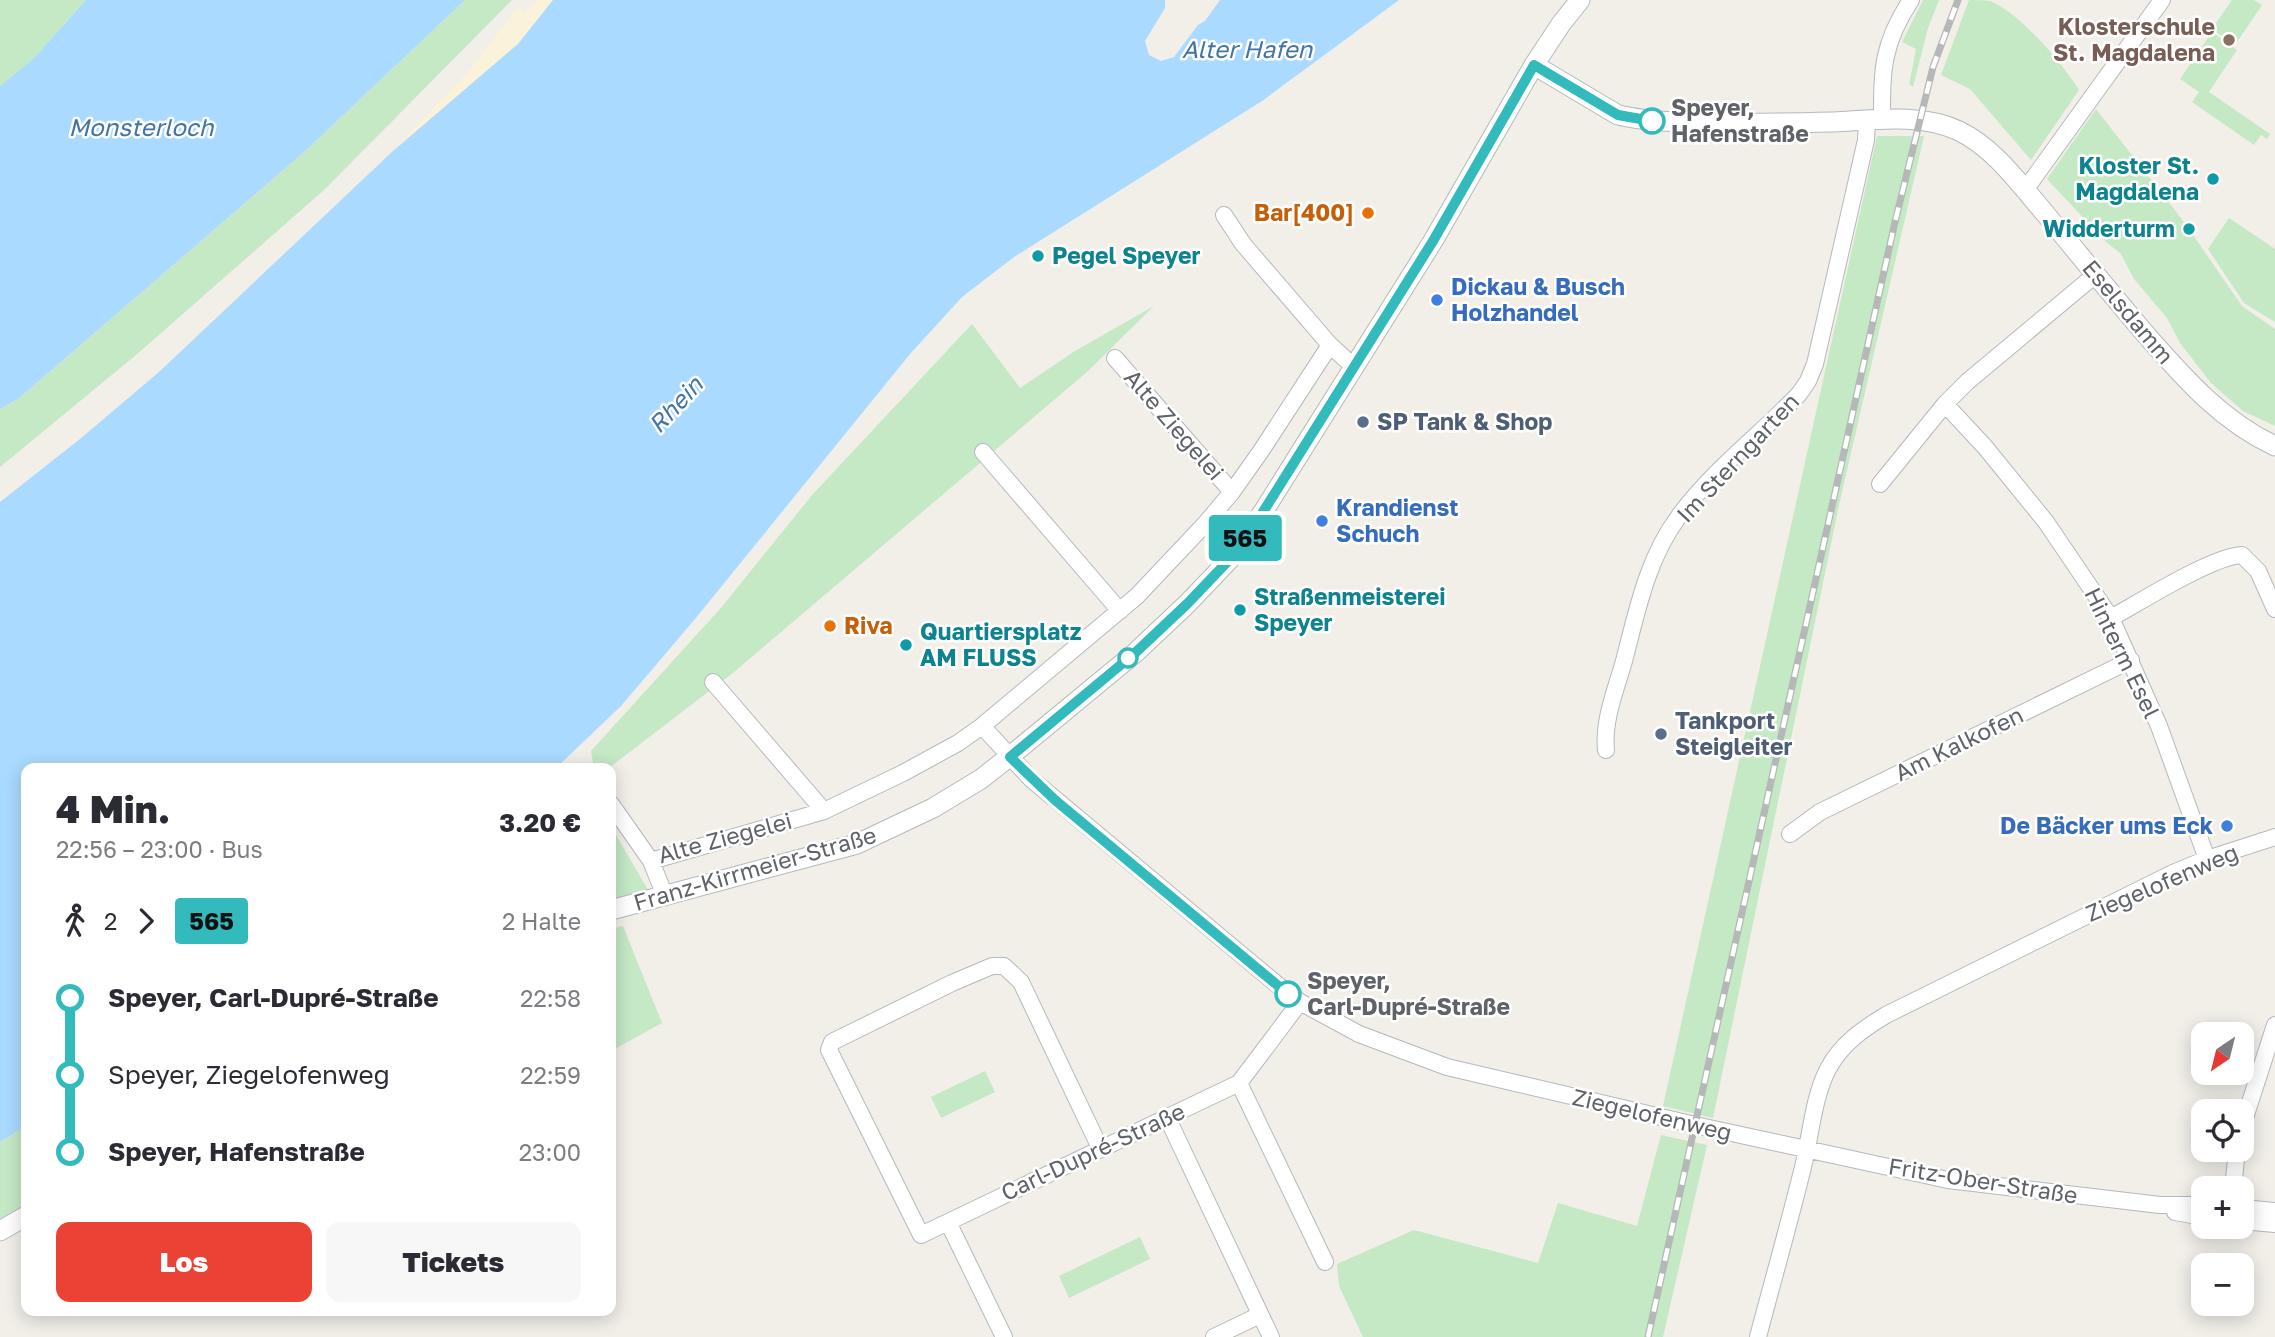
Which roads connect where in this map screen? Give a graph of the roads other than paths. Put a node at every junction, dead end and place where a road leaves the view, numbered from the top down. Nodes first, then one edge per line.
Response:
1 (1580, 0) edge
2 (1911, 0) edge
3 (2162, 0) edge
4 (1534, 65) junction
5 (1875, 120) junction
6 (2025, 190) junction
7 (1224, 215) dead end
8 (2095, 275) junction
9 (1330, 345) junction
10 (1115, 358) dead end
11 (1354, 367) junction
12 (1945, 404) junction
13 (2275, 446) edge
14 (984, 453) dead end
15 (1880, 484) dead end
16 (1232, 492) junction
17 (2275, 609) edge
18 (1120, 611) junction
19 (2111, 618) junction
20 (2131, 660) junction
21 (713, 682) dead end
22 (982, 726) junction
23 (1606, 750) dead end
24 (1010, 757) junction
25 (616, 811) edge
26 (824, 811) junction
27 (1790, 834) dead end
28 (2275, 837) edge
29 (2207, 859) junction
30 (651, 861) junction
31 (665, 896) junction
32 (616, 910) edge
33 (1300, 1002) junction
34 (2275, 1026) edge
35 (1239, 1083) junction
36 (2251, 1099) edge
37 (1167, 1117) junction
38 (1100, 1148) junction
39 (1807, 1150) junction
40 (2161, 1205) junction
41 (2191, 1205) edge
42 (2254, 1209) edge
43 (2275, 1211) edge
44 (2191, 1216) edge
45 (21, 1219) edge
46 (948, 1222) junction
47 (2254, 1222) edge
48 (2275, 1224) edge
49 (0, 1231) edge
50 (1325, 1262) dead end
51 (1260, 1315) junction
52 (1003, 1337) edge
53 (1214, 1337) edge
54 (1271, 1337) edge
55 (1758, 1337) edge

1 - 4 street, Franz-Kirrmeier-Straße
2 - 5 street, Im Sterngarten
3 - 6 street
4 - 5 street, Eselsdamm
4 - 11 street, Franz-Kirrmeier-Straße
5 - 6 street, Eselsdamm
5 - 23 street, Im Sterngarten
6 - 8 street, Eselsdamm
7 - 9 street
8 - 12 street
8 - 13 street, Eselsdamm
9 - 11 street
9 - 16 street, Alte Ziegelei
10 - 16 street, Alte Ziegelei
11 - 24 street, Franz-Kirrmeier-Straße
12 - 15 street
12 - 19 street, Hinterm Esel
14 - 18 street
16 - 18 street, Alte Ziegelei
17 - 19 street
18 - 22 street, Alte Ziegelei
19 - 20 street, Hinterm Esel
20 - 27 street, Am Kalkofen
20 - 29 street, Hinterm Esel
21 - 26 street, Alte Ziegelei
22 - 24 street
22 - 26 street, Alte Ziegelei
24 - 31 street, Franz-Kirrmeier-Straße
24 - 33 street, Ziegelofenweg
25 - 30 street, Alte Ziegelei
26 - 30 street, Alte Ziegelei
28 - 29 street, Ziegelofenweg
29 - 39 street, Ziegelofenweg
30 - 31 street
31 - 32 street, Franz-Kirrmeier-Straße
33 - 35 street, Carl-Dupré-Straße
33 - 39 street, Ziegelofenweg
34 - 36 street
35 - 37 street, Carl-Dupré-Straße
35 - 50 street
37 - 38 street, Carl-Dupré-Straße
37 - 51 street
38 - 46 street, Carl-Dupré-Straße
38 - 46 street, Carl-Dupré-Straße
39 - 40 street, Fritz-Ober-Straße
39 - 55 street
40 - 41 street, Fritz-Ober-Straße
40 - 44 street, Fritz-Ober-Straße
42 - 43 street
45 - 49 street
46 - 52 street
47 - 48 street
51 - 53 street
51 - 54 street

